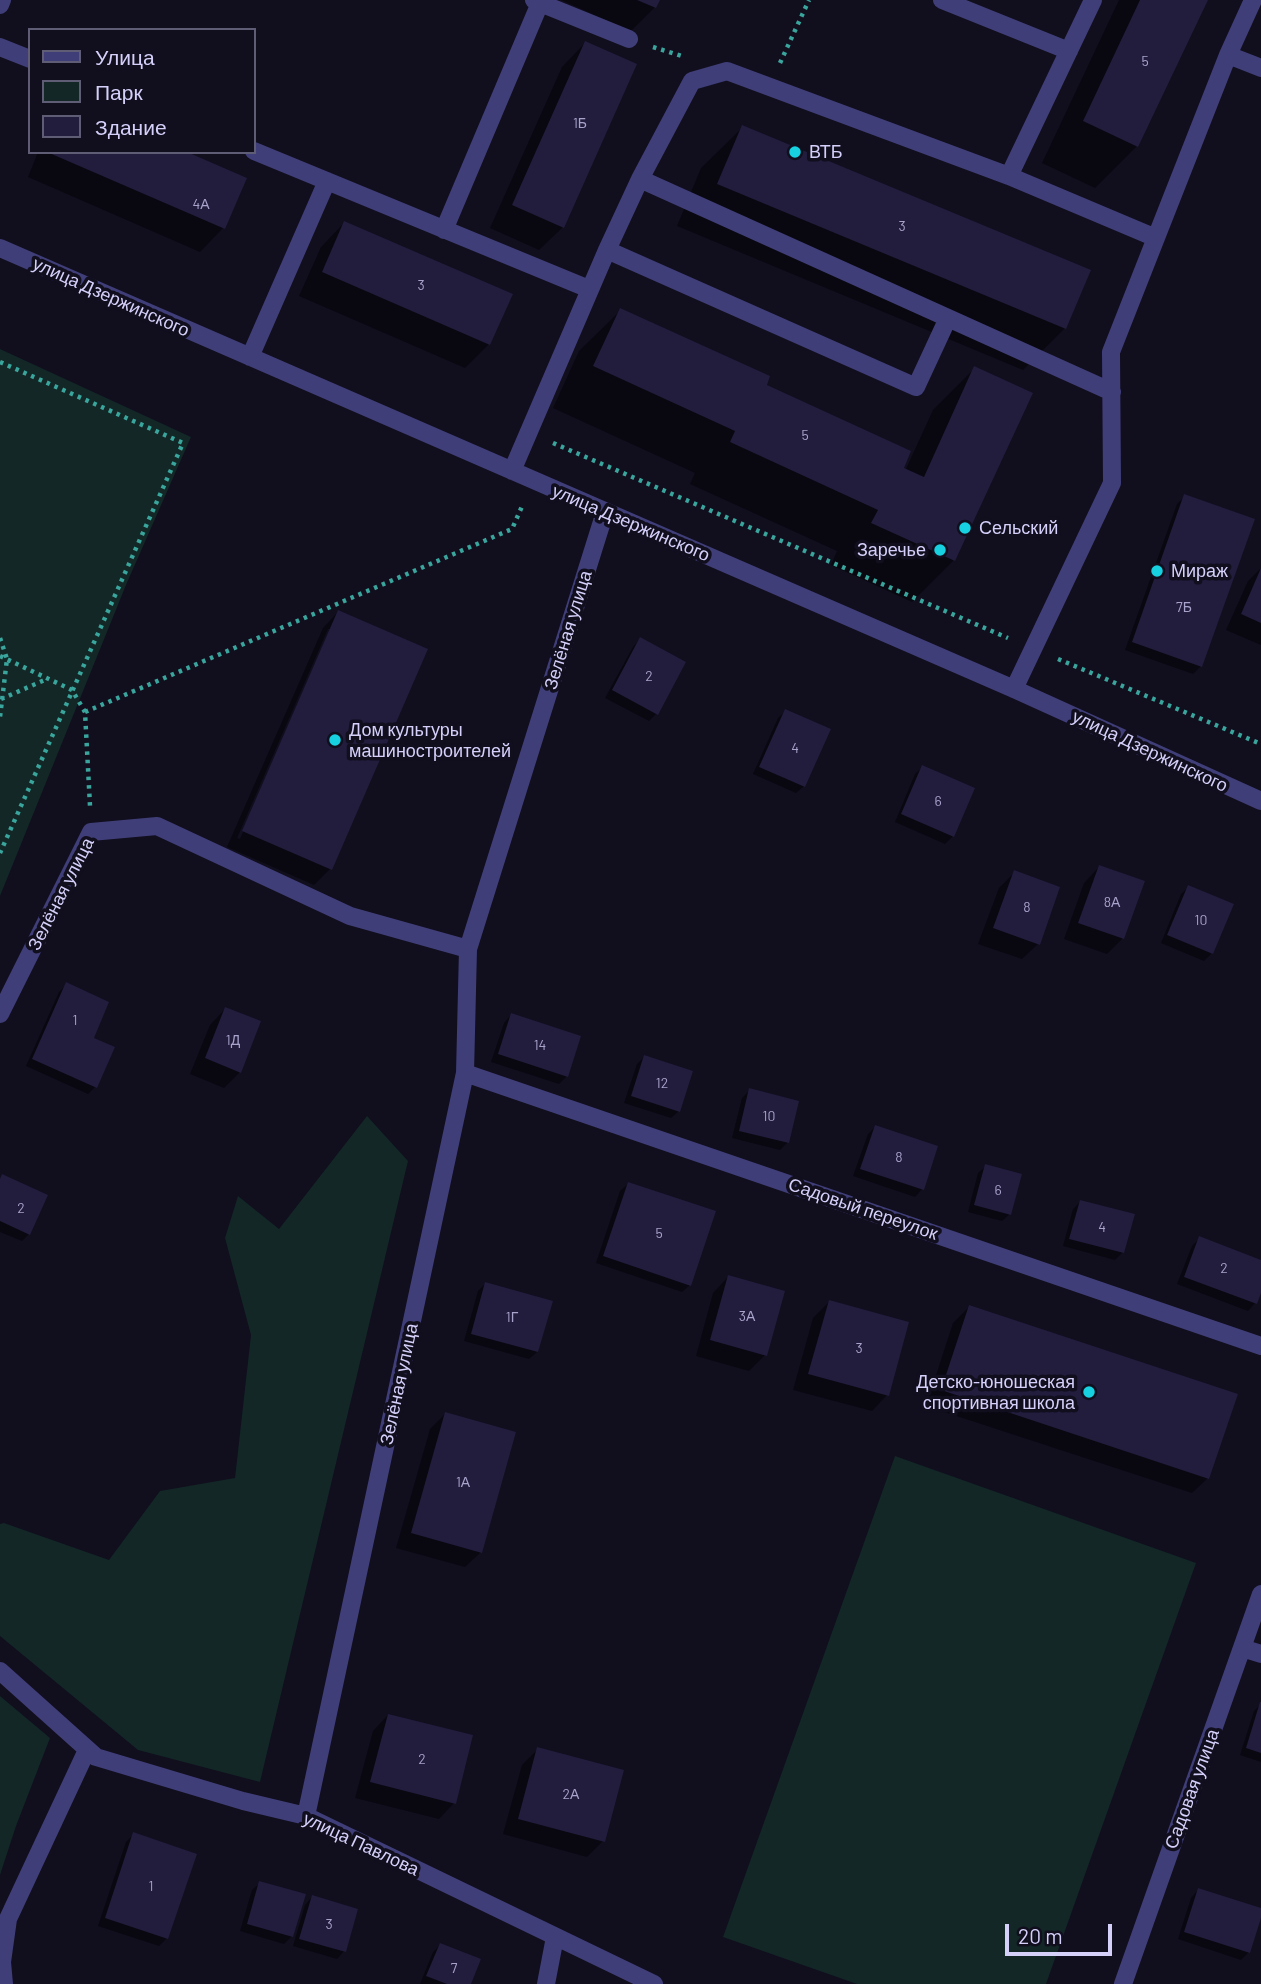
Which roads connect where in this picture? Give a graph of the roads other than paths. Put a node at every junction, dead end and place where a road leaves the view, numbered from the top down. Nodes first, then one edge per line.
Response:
1 (942, 0) edge
2 (1093, 0) edge
3 (1253, 0) edge
4 (537, 1) edge
5 (629, 39) dead end
6 (0, 47) edge
7 (1069, 51) junction
8 (1228, 55) junction
9 (28, 58) edge
10 (1261, 68) edge
11 (256, 152) edge
12 (1009, 176) junction
13 (640, 179) junction
14 (327, 181) junction
15 (444, 229) junction
16 (1156, 238) junction
17 (0, 248) edge
18 (607, 250) junction
19 (589, 289) junction
20 (948, 318) junction
21 (250, 357) junction
22 (1112, 392) junction
23 (512, 471) junction
24 (605, 512) junction
25 (1014, 689) junction
26 (1261, 802) edge
27 (468, 949) junction
28 (0, 1014) edge
29 (465, 1073) junction
30 (1261, 1346) edge
31 (1261, 1594) edge
32 (1242, 1648) junction
33 (1261, 1654) edge
34 (0, 1671) edge
35 (87, 1749) junction
36 (306, 1816) junction
37 (555, 1937) junction
38 (4, 1984) edge
39 (546, 1984) edge
40 (654, 1984) edge
41 (1123, 1984) edge

1 - 7 street
2 - 7 street
3 - 8 street
4 - 5 street
4 - 15 street
6 - 9 street
7 - 12 street
8 - 10 street
8 - 16 street
11 - 14 street
12 - 13 street
12 - 16 street
13 - 18 street
13 - 20 street
14 - 15 street
14 - 21 street
15 - 19 street
16 - 22 street
17 - 21 street, улица Дзержинского
18 - 19 street
18 - 20 street
19 - 23 street
20 - 22 street
21 - 23 street, улица Дзержинского
22 - 25 street
23 - 24 street, улица Дзержинского
24 - 25 street, улица Дзержинского
24 - 27 street, Зелёная улица
25 - 26 street, улица Дзержинского
27 - 28 street, Зелёная улица
27 - 29 street, Зелёная улица
29 - 30 street, Садовый переулок
29 - 36 street, Зелёная улица
31 - 32 street, Садовая улица
32 - 33 street
32 - 41 street, Садовая улица
34 - 35 street, улица Павлова
35 - 36 street, улица Павлова
35 - 38 street
36 - 37 street, улица Павлова
37 - 39 street
37 - 40 street, улица Павлова

